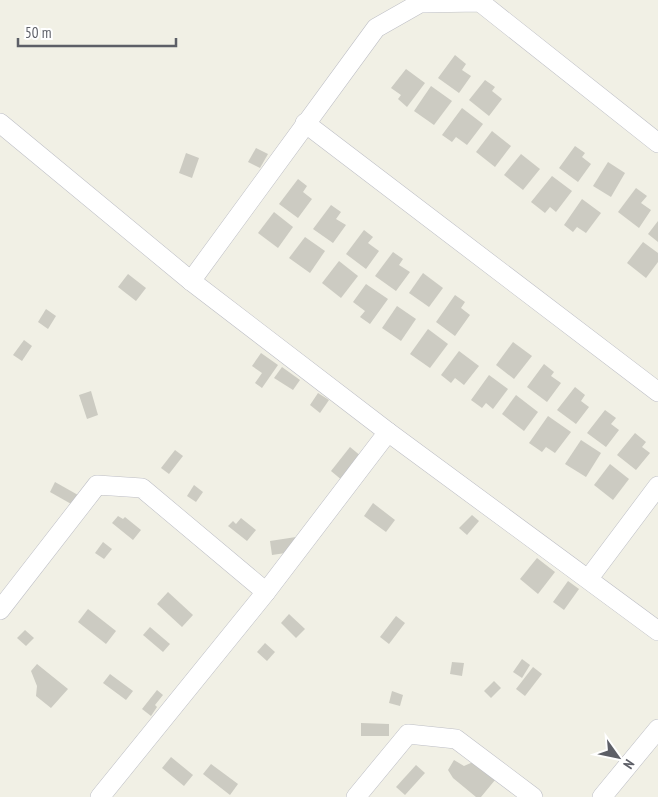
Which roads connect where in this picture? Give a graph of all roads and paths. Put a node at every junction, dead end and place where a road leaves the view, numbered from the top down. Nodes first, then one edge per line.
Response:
1 (0, 123) edge
2 (305, 123) junction
3 (658, 143) edge
4 (191, 281) junction
5 (658, 392) edge
6 (388, 432) junction
7 (658, 486) edge
8 (589, 578) junction
9 (266, 592) junction
10 (0, 610) edge
11 (658, 630) edge
12 (658, 729) edge
13 (100, 797) edge
14 (356, 797) edge
15 (533, 797) edge
16 (602, 797) edge

1 - 4 street
2 - 3 street
2 - 4 street
2 - 5 street
4 - 6 street
6 - 8 street
6 - 9 street
7 - 8 street
8 - 11 street
9 - 10 street
9 - 13 street
12 - 16 street
14 - 15 street

